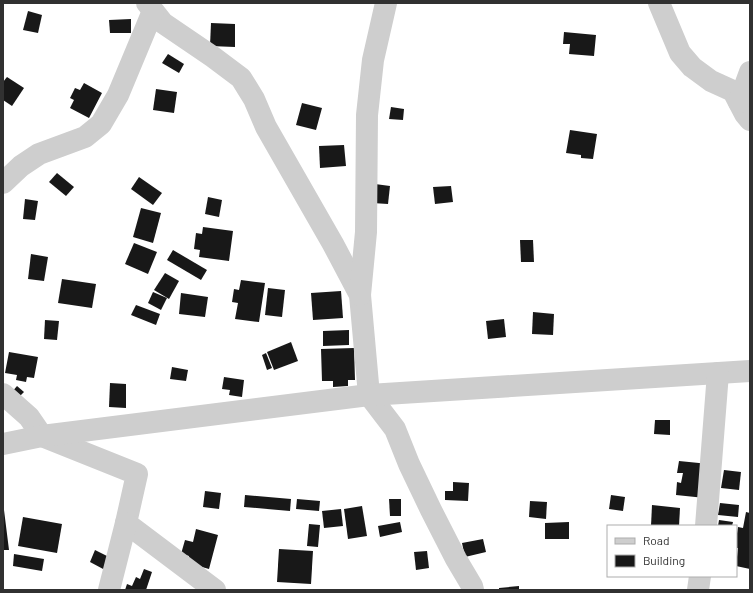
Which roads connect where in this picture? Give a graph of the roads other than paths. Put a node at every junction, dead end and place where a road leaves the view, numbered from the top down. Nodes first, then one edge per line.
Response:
1 (386, 3) edge
2 (659, 3) edge
3 (150, 7) edge
4 (750, 72) edge
5 (739, 102) junction
6 (750, 120) edge
7 (3, 183) edge
8 (360, 295) junction
9 (750, 371) edge
10 (718, 373) junction
11 (3, 394) edge
12 (369, 396) junction
13 (42, 436) junction
14 (3, 444) edge
15 (126, 523) junction
16 (706, 525) edge
17 (700, 577) edge
18 (109, 590) edge
19 (215, 590) edge
20 (473, 590) edge
21 (698, 590) edge

1 - 8 street
2 - 5 street
3 - 7 street
3 - 8 street
4 - 5 street
5 - 6 street
8 - 12 street
9 - 10 street
10 - 12 street
10 - 16 street
11 - 13 street
12 - 13 street
12 - 20 street
13 - 14 street
13 - 15 street
15 - 18 street
15 - 19 street
17 - 21 street

